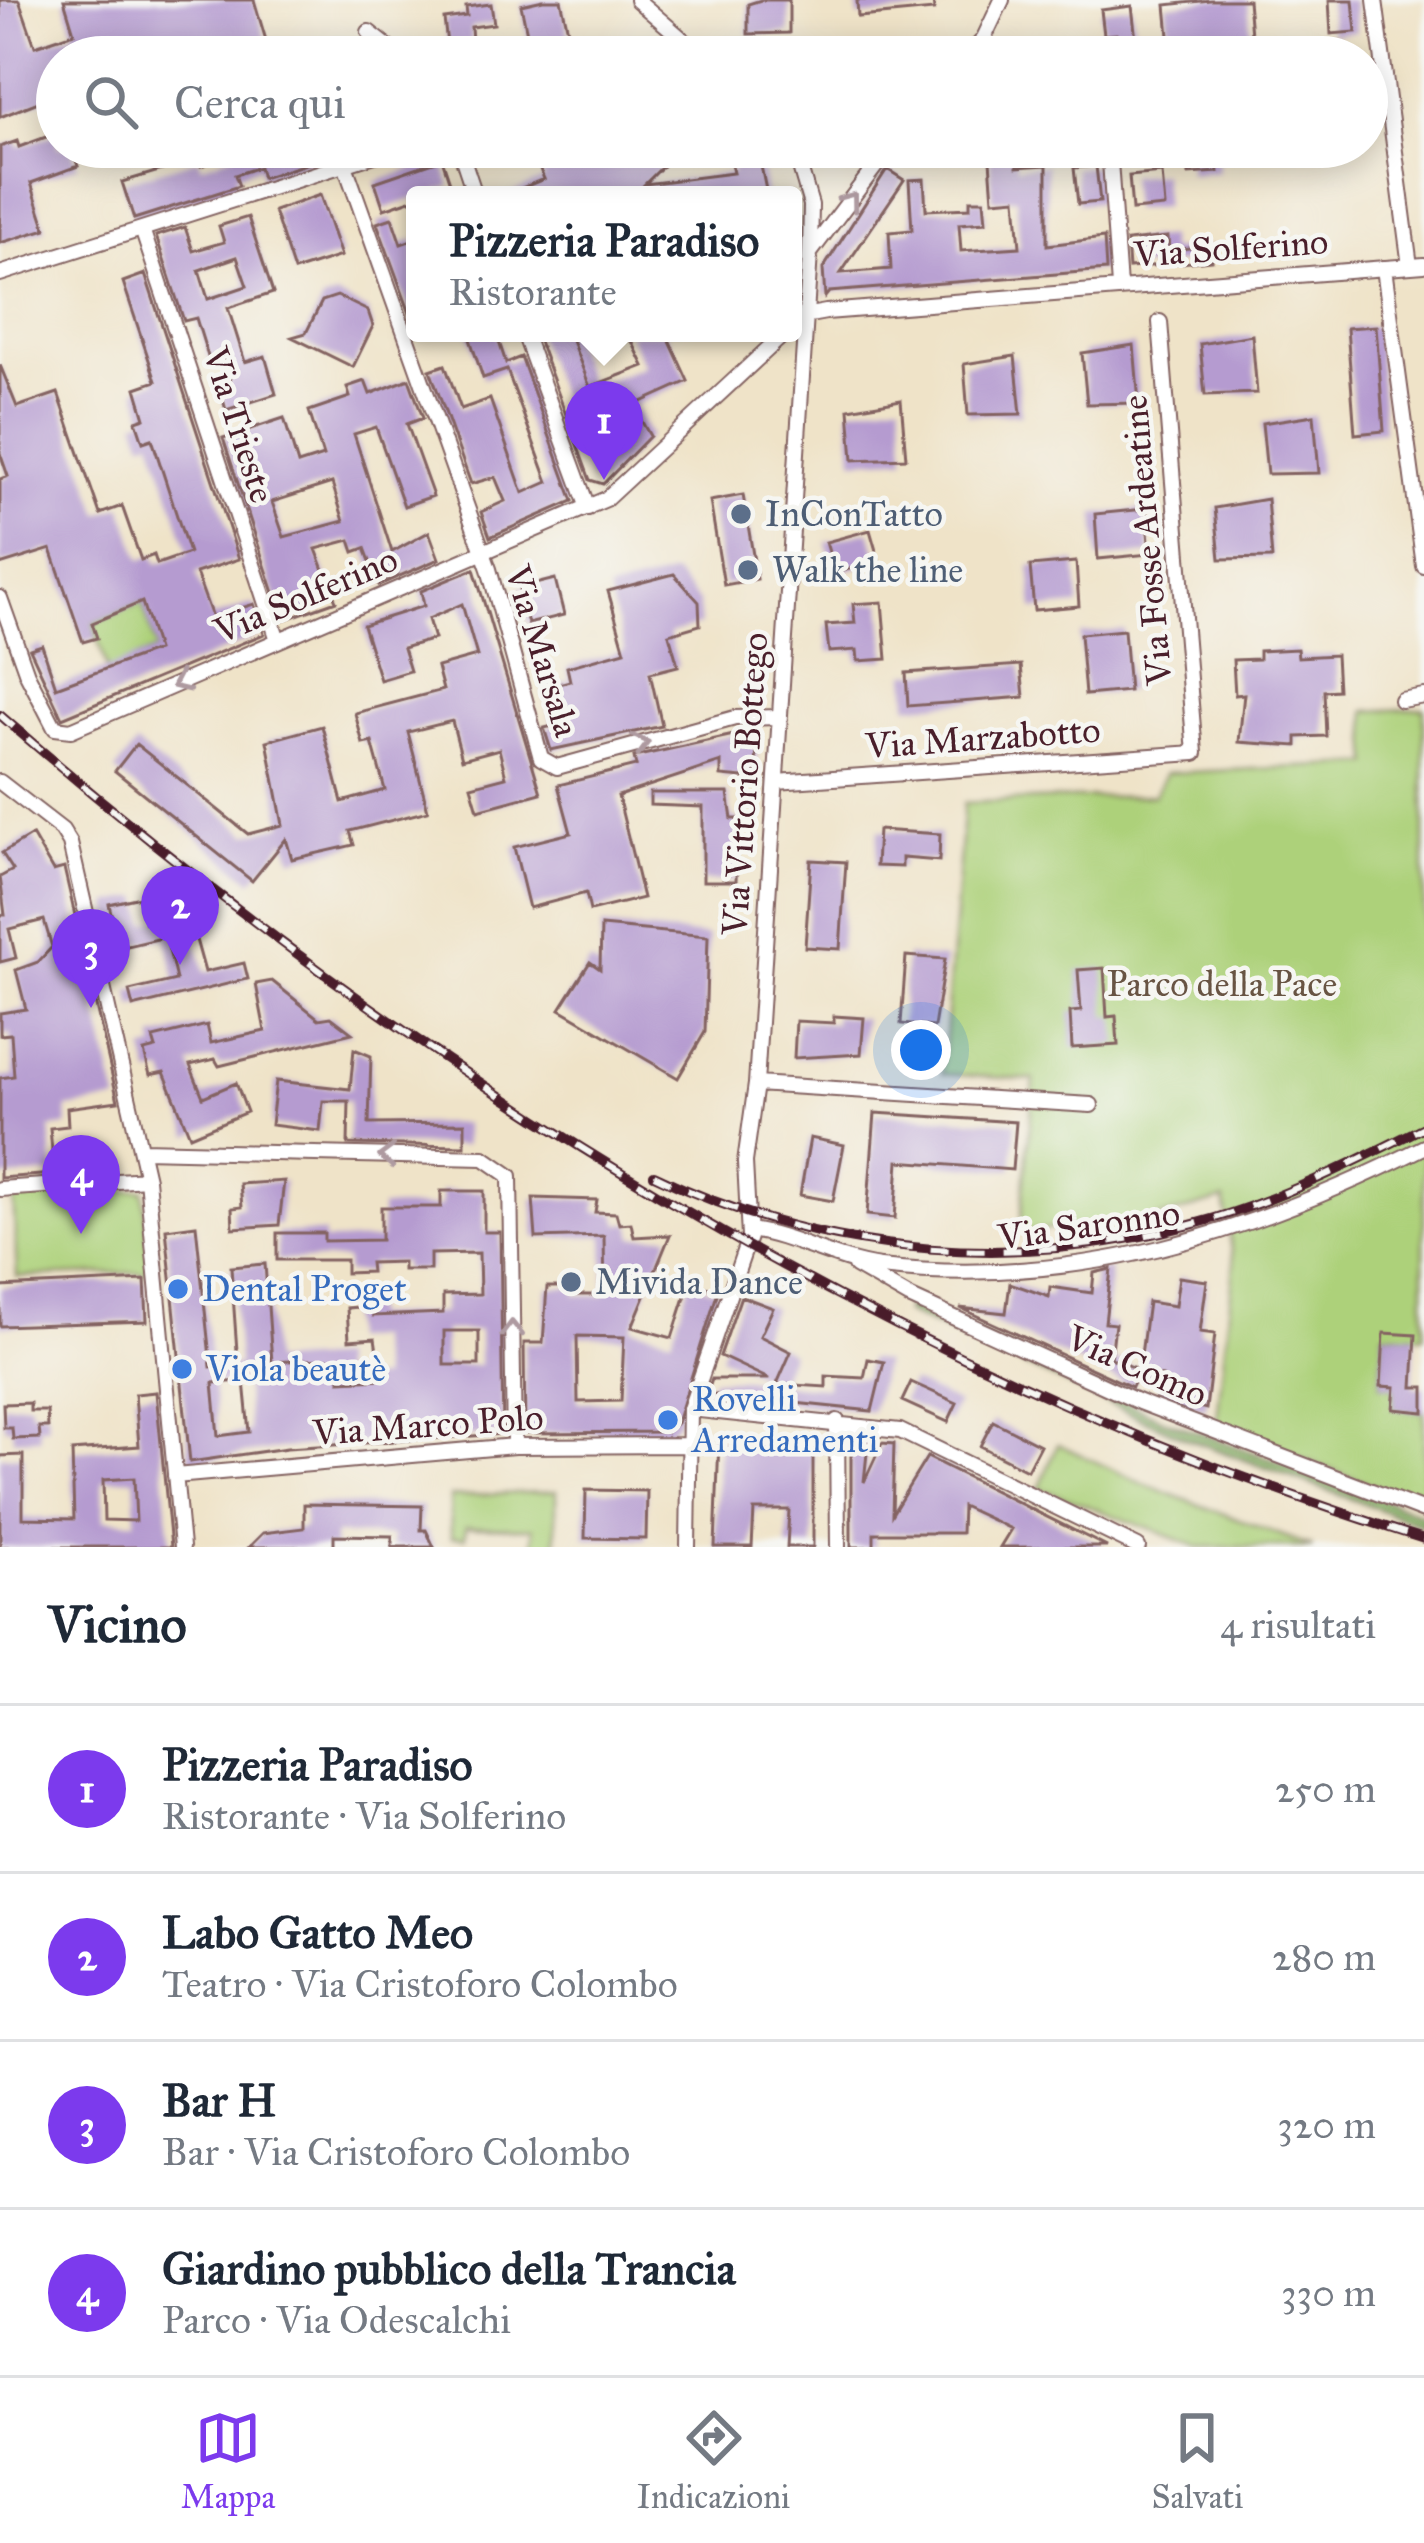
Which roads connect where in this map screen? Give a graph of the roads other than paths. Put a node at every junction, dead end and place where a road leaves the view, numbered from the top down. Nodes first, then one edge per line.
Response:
1 (637, 0) edge
2 (1002, 0) edge
3 (1376, 0) edge
4 (369, 32) dead end
5 (374, 36) edge
6 (679, 36) edge
7 (985, 36) edge
8 (1382, 36) edge
9 (1388, 78) edge
10 (335, 168) edge
11 (346, 168) edge
12 (800, 168) edge
13 (874, 168) edge
14 (1110, 168) edge
15 (142, 229) junction
16 (810, 253) junction
17 (1417, 266) edge
18 (1384, 268) junction
19 (0, 274) edge
20 (1119, 287) junction
21 (802, 302) edge
22 (802, 321) edge
23 (1160, 322) dead end
24 (406, 340) edge
25 (407, 342) edge
26 (527, 342) edge
27 (775, 342) edge
28 (798, 342) edge
29 (588, 508) junction
30 (480, 553) junction
31 (1424, 566) edge
32 (0, 598) edge
33 (278, 640) junction
34 (1424, 696) edge
35 (1401, 700) dead end
36 (780, 717) junction
37 (1195, 754) joint
38 (776, 782) junction
39 (1, 783) edge
40 (756, 1084) junction
41 (1091, 1105) dead end
42 (1424, 1147) edge
43 (142, 1150) junction
44 (148, 1179) junction
45 (0, 1189) edge
46 (749, 1229) junction
47 (834, 1256) junction
48 (690, 1409) junction
49 (837, 1421) junction
50 (686, 1445) junction
51 (514, 1446) junction
52 (175, 1476) junction
53 (1424, 1511) edge
54 (182, 1547) edge
55 (688, 1547) edge
56 (838, 1547) edge
57 (1138, 1547) edge

1 - 6 street
2 - 7 street
3 - 8 street, Via Solferino
4 - 5 street
9 - 17 street, Via Solferino
10 - 15 street
11 - 24 street, Via Marsala
12 - 16 street, Via Vittorio Bottego
16 -> 13 street
14 - 20 street
15 - 19 street
15 - 33 street, Via Trieste
16 - 21 street, Via Vittorio Bottego
17 - 18 street, Via Solferino
18 - 20 street, Via Solferino
18 - 31 street
20 - 22 street, Via Solferino
23 - 37 street, Via Fosse Ardeatine
25 - 30 street, Via Marsala
26 - 29 street
27 - 29 street, Via Solferino
28 - 36 street, Via Vittorio Bottego
29 - 30 street, Via Solferino
30 - 33 street, Via Solferino
30 -> 36 street, Via Marsala
33 -> 32 street, Via Solferino
34 - 35 street
36 - 38 street, Via Vittorio Bottego
37 - 38 street, Via Marzabotto
38 - 40 street, Via Vittorio Bottego
39 - 43 street
40 - 41 street
40 - 46 street, Via Vittorio Bottego
42 - 47 street, Via Saronno
43 - 44 street
51 -> 43 street
44 - 45 street
44 - 52 street
46 - 47 street, Via Saronno
46 - 48 street, Via Vittorio Bottego
47 - 53 street, Via Como
48 - 49 street
48 - 50 street, Via Vittorio Bottego
49 - 56 street
49 - 57 street
50 - 51 street, Via Marco Polo
50 - 55 street, Via Vittorio Bottego
51 - 52 street, Via Marco Polo
52 - 54 street

